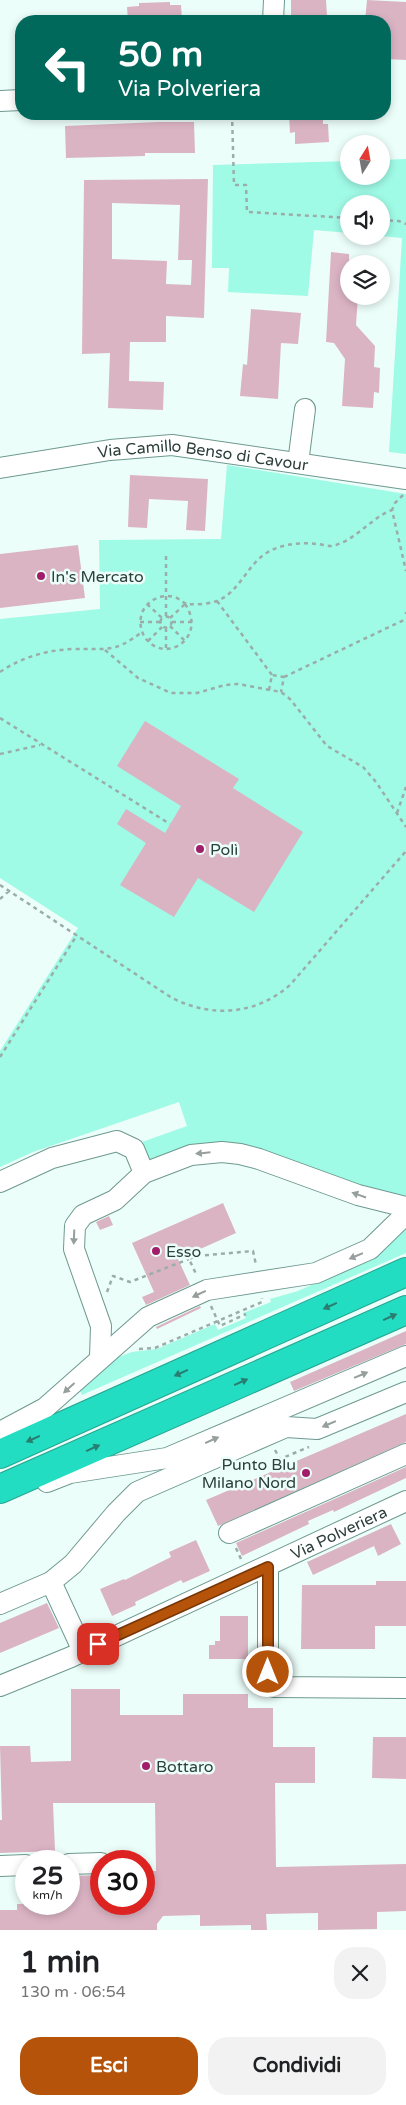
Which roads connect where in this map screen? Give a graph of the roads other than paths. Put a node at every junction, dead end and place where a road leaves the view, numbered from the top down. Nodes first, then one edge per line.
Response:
1 (274, 0) edge
2 (273, 15) edge
3 (15, 100) edge
4 (0, 101) edge
5 (305, 409) dead end
6 (298, 463) junction
7 (0, 468) edge
8 (405, 486) edge
9 (142, 1166) junction
10 (0, 1182) edge
11 (406, 1207) edge
12 (406, 1214) edge
13 (406, 1272) edge
14 (406, 1310) edge
15 (406, 1356) edge
16 (100, 1357) junction
17 (406, 1392) edge
18 (290, 1406) junction
19 (299, 1428) junction
20 (0, 1432) edge
21 (0, 1454) edge
22 (406, 1454) edge
23 (0, 1489) edge
24 (0, 1501) edge
25 (406, 1501) edge
26 (229, 1533) dead end
27 (268, 1567) junction
28 (51, 1582) junction
29 (0, 1604) edge
30 (83, 1651) junction
31 (0, 1686) edge
32 (405, 1688) dead end
33 (15, 1865) edge
34 (0, 1866) edge

1 - 2 street
3 - 4 street
5 - 6 street
6 - 7 street, Via Camillo Benso di Cavour
6 - 8 street, Via Camillo Benso di Cavour
9 - 10 street
11 -> 9 street
9 -> 16 street
12 -> 16 street
13 -> 21 highway
23 -> 14 highway
18 -> 15 street
16 -> 20 street
17 -> 19 street
18 - 19 street
24 -> 18 street
19 - 28 street
22 - 26 street
25 - 27 street, Via Polveriera
27 - 30 street, Via Polveriera
27 - 32 street
28 - 29 street
28 - 30 street
30 - 31 street, Via Polveriera
33 - 34 street

